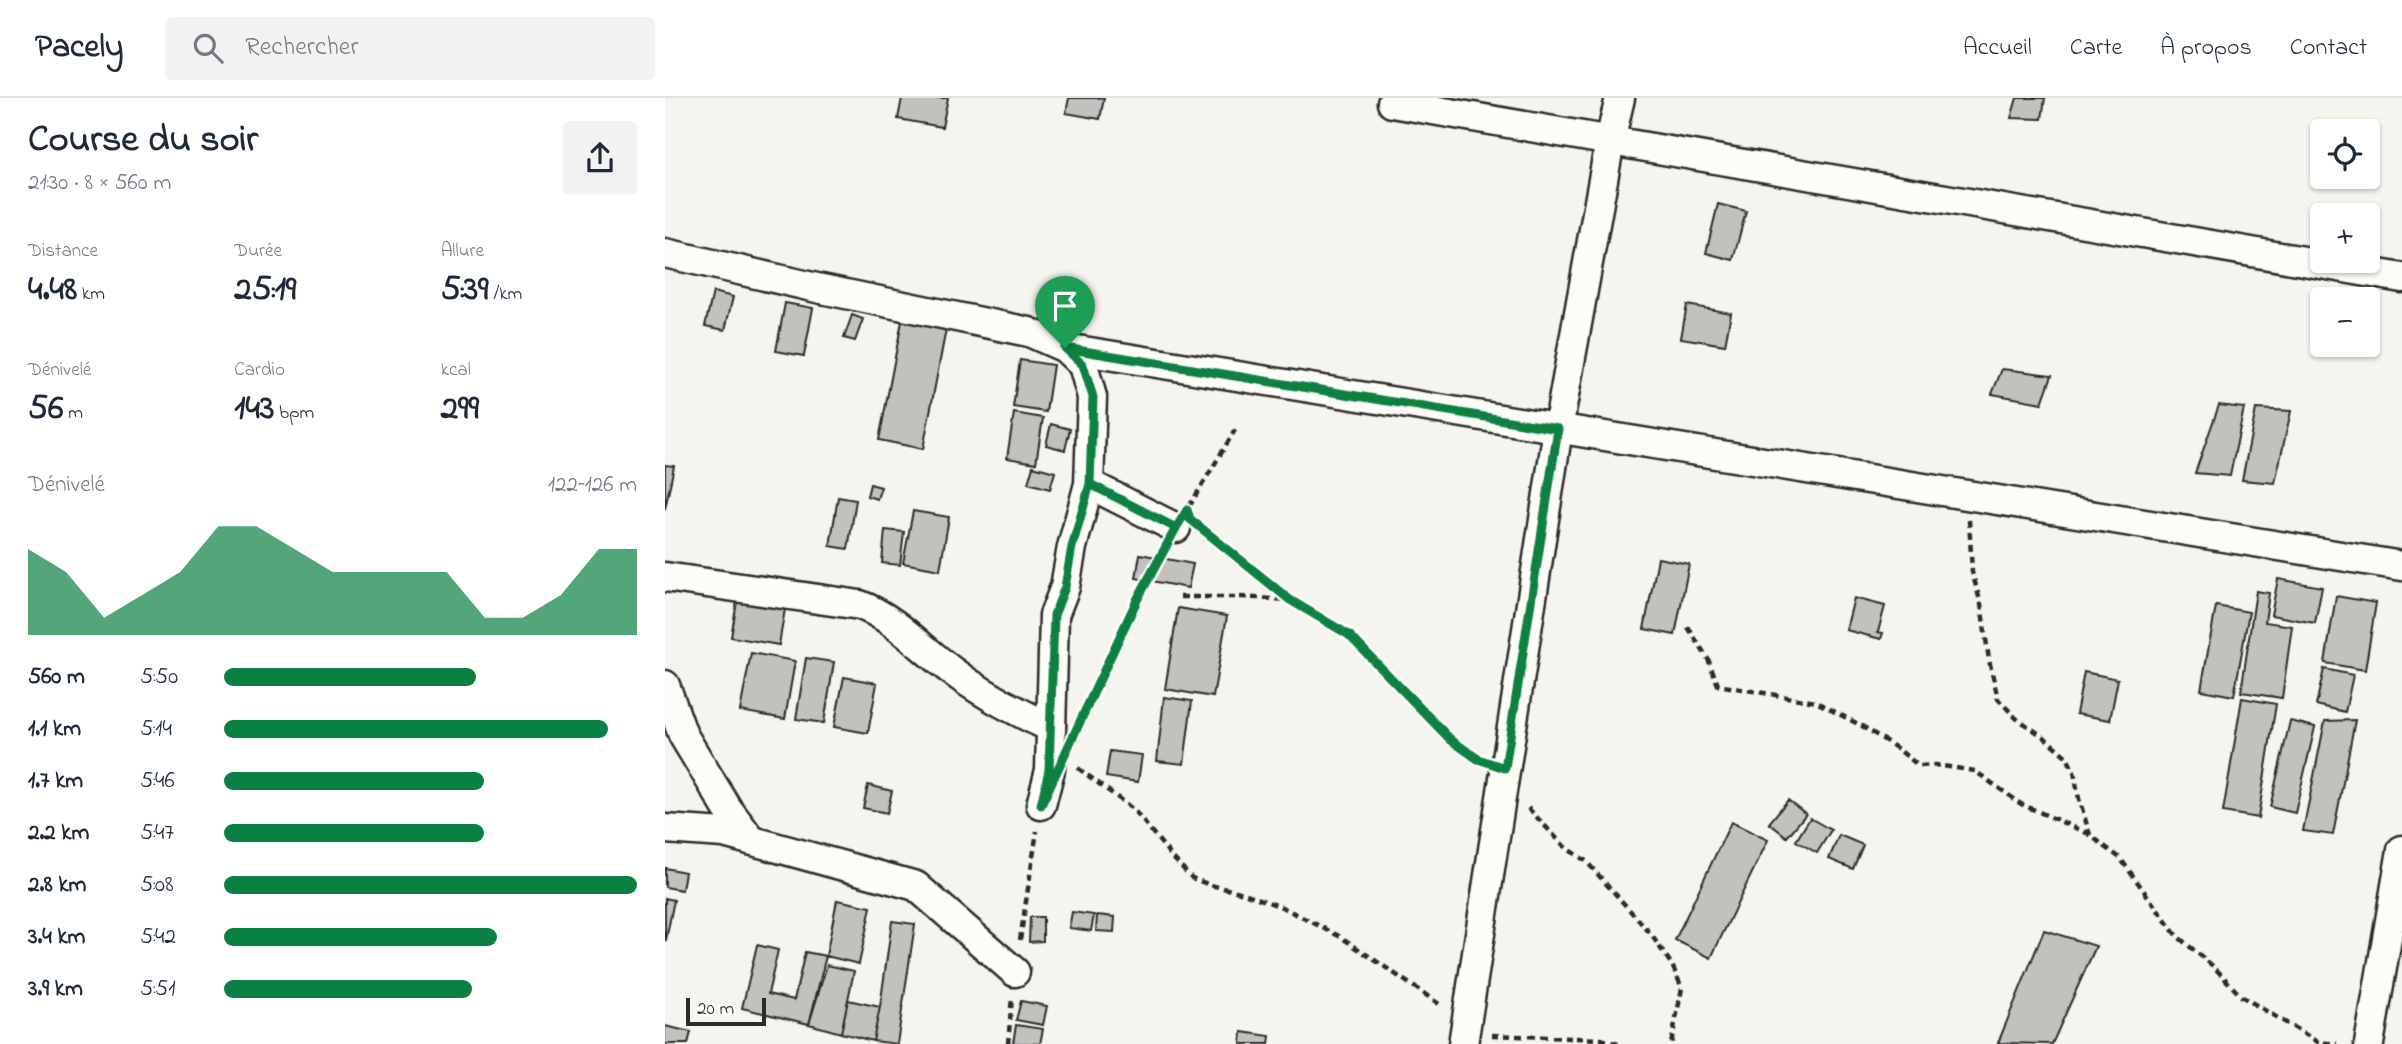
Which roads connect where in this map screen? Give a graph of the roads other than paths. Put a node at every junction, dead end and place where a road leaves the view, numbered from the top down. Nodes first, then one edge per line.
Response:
1 (1620, 98) edge
2 (1392, 103) dead end
3 (1610, 141) junction
4 (665, 253) edge
5 (2402, 278) edge
6 (1065, 348) junction
7 (1558, 429) junction
8 (1090, 484) junction
9 (1182, 519) road end
10 (2402, 566) edge
11 (665, 577) edge
12 (665, 685) edge
13 (1063, 729) junction
14 (1041, 805) road end
15 (665, 829) edge
16 (753, 841) junction
17 (2402, 849) edge
18 (1015, 972) road end
19 (1465, 1033) edge
20 (2369, 1044) edge

1 - 3 street
2 - 3 street
3 - 5 street
3 - 7 street
4 - 6 street
6 - 7 street
6 - 8 street
7 - 10 street
7 - 19 street
8 - 9 street
8 - 13 street
11 - 13 street
12 - 16 street
13 - 14 street
15 - 16 street
16 - 18 street
17 - 20 street

